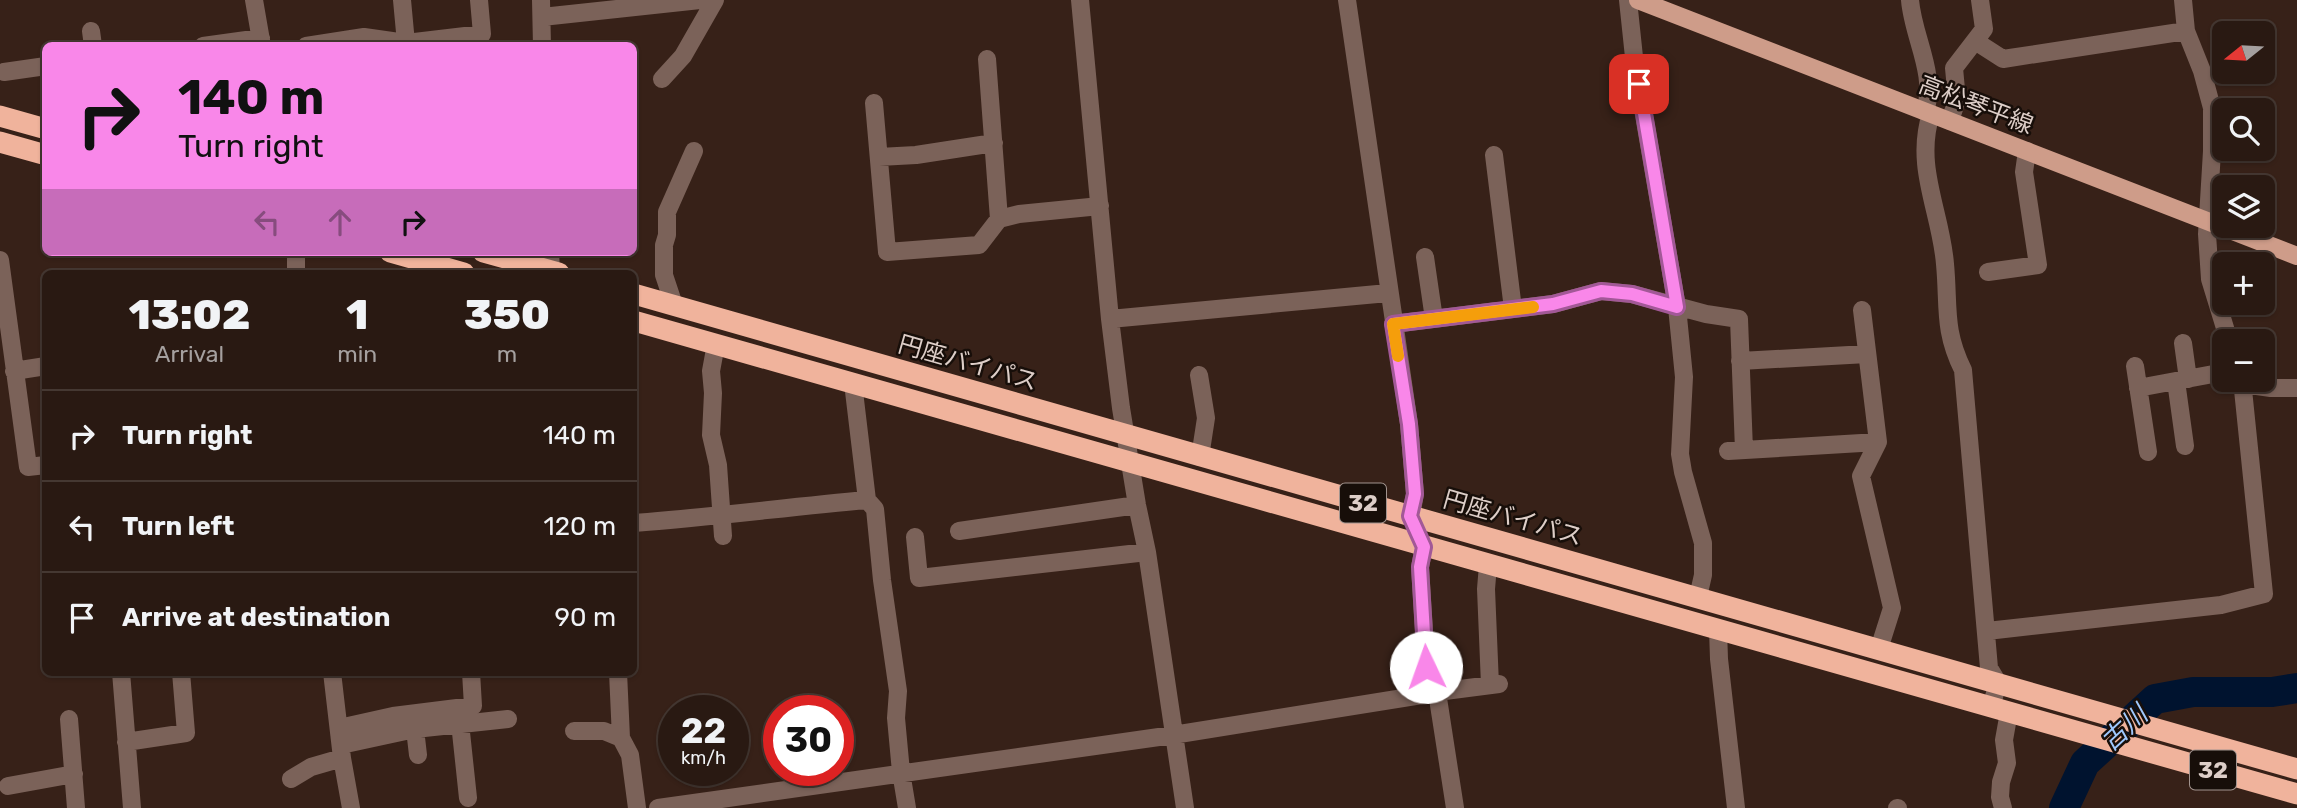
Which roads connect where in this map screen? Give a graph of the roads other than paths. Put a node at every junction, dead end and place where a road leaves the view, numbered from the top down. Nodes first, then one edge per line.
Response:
1 (254, 0) edge
2 (402, 0) edge
3 (479, 0) edge
4 (700, 0) edge
5 (715, 0) edge
6 (1080, 0) edge
7 (1347, 0) edge
8 (1628, 0) edge
9 (1638, 0) edge
10 (1910, 0) edge
11 (1980, 0) edge
12 (2183, 0) edge
13 (541, 9) edge
14 (2186, 31) junction
15 (1975, 41) junction
16 (261, 42) edge
17 (332, 42) edge
18 (399, 42) edge
19 (406, 42) edge
20 (414, 42) edge
21 (542, 42) edge
22 (987, 60) dead end
23 (42, 67) edge
24 (4, 72) dead end
25 (662, 79) dead end
26 (874, 103) dead end
27 (1928, 113) junction
28 (0, 116) edge
29 (1950, 121) junction
30 (42, 128) edge
31 (0, 142) edge
32 (993, 143) junction
33 (694, 151) dead end
34 (2027, 151) junction
35 (42, 154) edge
36 (1494, 155) dead end
37 (879, 157) junction
38 (1100, 206) junction
39 (999, 219) junction
40 (2209, 222) junction
41 (404, 256) edge
42 (505, 256) edge
43 (2297, 256) edge
44 (1426, 257) dead end
45 (0, 260) edge
46 (554, 265) edge
47 (453, 270) edge
48 (1988, 272) dead end
49 (1388, 293) junction
50 (637, 295) edge
51 (674, 305) junction
52 (1677, 307) junction
53 (1513, 309) junction
54 (1862, 310) dead end
55 (1110, 318) junction
56 (1434, 319) junction
57 (637, 322) edge
58 (1393, 324) junction
59 (2225, 329) edge
60 (2183, 343) dead end
61 (716, 344) junction
62 (1867, 354) junction
63 (1740, 361) junction
64 (2135, 366) dead end
65 (42, 367) edge
66 (14, 371) junction
67 (2212, 374) edge
68 (1199, 375) dead end
69 (2182, 380) junction
70 (853, 383) junction
71 (2138, 388) junction
72 (2275, 388) edge
73 (2297, 388) edge
74 (2243, 392) edge
75 (1126, 436) junction
76 (1878, 442) junction
77 (2185, 446) dead end
78 (2148, 452) dead end
79 (1200, 457) junction
80 (1130, 462) junction
81 (42, 465) edge
82 (867, 500) junction
83 (1137, 505) junction
84 (721, 516) junction
85 (1410, 516) junction
86 (637, 523) edge
87 (959, 531) dead end
88 (723, 536) dead end
89 (915, 537) dead end
90 (1424, 547) junction
91 (1147, 552) junction
92 (1488, 565) junction
93 (1698, 597) junction
94 (1718, 629) junction
95 (1987, 631) junction
96 (1879, 649) junction
97 (121, 676) edge
98 (181, 676) edge
99 (332, 676) edge
100 (471, 676) edge
101 (618, 676) edge
102 (1998, 683) junction
103 (1432, 693) junction
104 (2000, 710) junction
105 (69, 719) dead end
106 (509, 719) dead end
107 (460, 723) junction
108 (415, 729) junction
109 (574, 731) dead end
110 (1173, 735) junction
111 (621, 738) junction
112 (126, 742) junction
113 (341, 744) junction
114 (418, 755) dead end
115 (2297, 769) edge
116 (901, 772) junction
117 (74, 774) junction
118 (291, 779) dead end
119 (8, 786) dead end
120 (2297, 794) edge
121 (468, 797) dead end
122 (76, 808) edge
123 (132, 808) edge
124 (351, 808) edge
125 (637, 808) edge
126 (658, 808) edge
127 (907, 808) edge
128 (1185, 808) edge
129 (1455, 808) edge
130 (1736, 808) edge
131 (2003, 808) edge

1 - 16 street
2 - 19 street
3 - 20 street
4 - 13 street
5 - 25 street
6 - 38 street
7 - 49 street
8 - 52 street
9 - 27 main road, 高松琴平線
10 - 27 street
11 - 15 street
12 - 14 street
13 - 21 street
14 - 15 street
14 - 40 street
15 - 29 street
17 - 18 street
22 - 32 street
23 - 24 street
26 - 37 street
27 - 29 main road, 高松琴平線
27 - 95 street
28 - 30 highway
29 - 34 main road, 高松琴平線
31 - 35 highway
32 - 37 street
32 - 39 street
33 - 51 street
34 - 40 main road, 高松琴平線
34 - 48 street
36 - 53 street
37 - 39 street
38 - 39 street
38 - 55 street
40 - 43 main road, 高松琴平線
40 - 59 street
41 - 47 highway
42 - 46 highway
44 - 56 street
45 - 66 street
49 - 55 street
49 - 58 street
50 - 51 highway, 円座バイパス / 32
51 - 75 highway, 円座バイパス / 32
52 - 53 street
52 - 63 street
52 - 93 street
53 - 56 street
54 - 62 street
55 - 75 street
56 - 58 street
57 - 61 highway, 円座バイパス / 32
58 - 85 street
60 - 69 street
61 - 70 highway, 円座バイパス / 32
61 - 84 street
62 - 63 street
62 - 76 street
63 - 76 street
64 - 71 street
65 - 66 street
66 - 81 street
67 - 69 street
68 - 79 street
69 - 71 street
69 - 77 street
70 - 80 highway, 円座バイパス / 32
70 - 82 street
71 - 78 street
72 - 73 street
74 - 95 street
75 - 79 highway, 円座バイパス / 32
75 - 80 street
76 - 96 street
79 - 85 highway, 円座バイパス / 32
80 - 83 street
80 - 90 highway, 円座バイパス / 32
82 - 84 street
82 - 116 street
83 - 87 street
83 - 91 street
84 - 86 street
84 - 88 street
85 - 90 highway
85 - 93 highway, 円座バイパス / 32
89 - 91 street
90 - 92 highway, 円座バイパス / 32
90 - 103 street
91 - 110 street
92 - 94 highway, 円座バイパス / 32
92 - 103 street
93 - 94 highway
93 - 96 highway, 円座バイパス / 32
94 - 104 highway, 円座バイパス / 32
94 - 130 street
95 - 102 street
96 - 102 highway, 円座バイパス / 32
97 - 112 street
98 - 112 street
99 - 113 street
100 - 113 street
101 - 111 street
102 - 104 street
102 - 115 highway, 円座バイパス / 32
103 - 110 street
103 - 129 street
104 - 120 highway, 円座バイパス / 32
104 - 131 street
105 - 117 street
106 - 107 street
107 - 108 street
107 - 121 street
108 - 113 street
108 - 114 street
109 - 111 street
110 - 116 street
110 - 128 street
111 - 125 street
112 - 123 street
113 - 118 street
113 - 124 street
116 - 126 street
116 - 127 street
117 - 119 street
117 - 122 street

